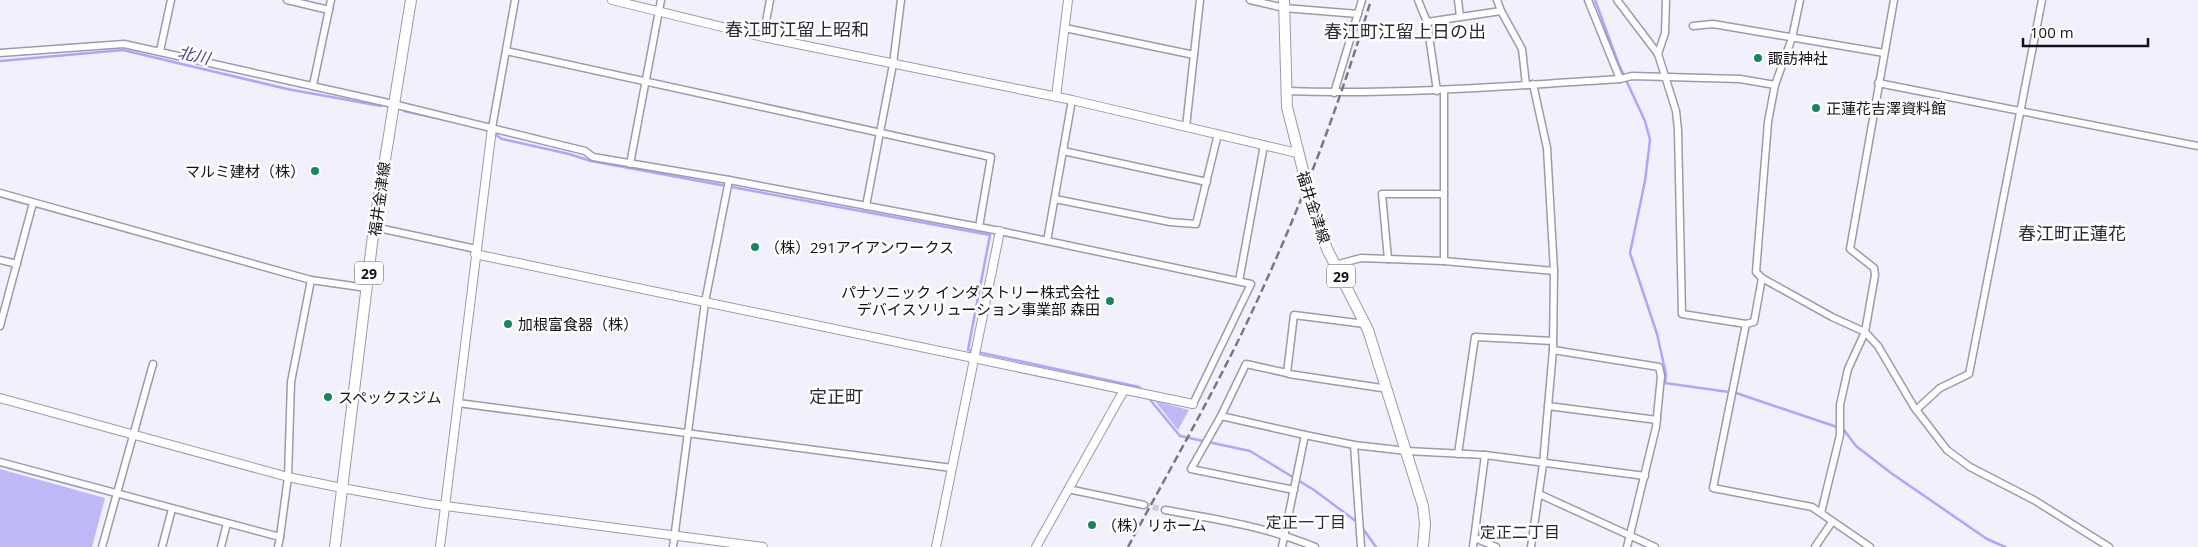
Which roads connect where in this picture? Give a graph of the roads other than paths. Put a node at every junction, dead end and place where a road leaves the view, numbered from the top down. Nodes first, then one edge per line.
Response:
1 (171, 0) edge
2 (287, 0) edge
3 (331, 0) edge
4 (411, 0) edge
5 (515, 0) edge
6 (612, 0) edge
7 (661, 0) edge
8 (770, 0) edge
9 (902, 0) edge
10 (1068, 0) edge
11 (1200, 0) edge
12 (1250, 0) edge
13 (1362, 0) edge
14 (1418, 0) edge
15 (1458, 0) edge
16 (1497, 0) edge
17 (1588, 0) edge
18 (1617, 0) edge
19 (1666, 0) edge
20 (1800, 0) edge
21 (1894, 0) edge
22 (2042, 0) edge
23 (1284, 4) edge
24 (329, 10) junction
25 (1501, 11) junction
26 (658, 12) junction
27 (1358, 14) junction
28 (1460, 17) junction
29 (1427, 22) junction
30 (1693, 26) dead end
31 (1065, 28) junction
32 (763, 37) junction
33 (1792, 38) junction
34 (160, 51) junction
35 (506, 51) junction
36 (1884, 52) junction
37 (0, 53) edge
38 (1658, 54) junction
39 (1194, 55) junction
40 (892, 64) junction
41 (1664, 77) junction
42 (1620, 79) junction
43 (645, 81) junction
44 (1878, 83) junction
45 (1529, 84) junction
46 (313, 85) junction
47 (1775, 85) junction
48 (1286, 91) junction
49 (1440, 91) junction
50 (1334, 93) junction
51 (1056, 97) junction
52 (1072, 100) junction
53 (393, 104) junction
54 (2020, 112) junction
55 (1186, 127) junction
56 (492, 128) junction
57 (879, 132) junction
58 (1218, 134) junction
59 (1264, 145) junction
60 (2198, 146) edge
61 (1063, 151) junction
62 (1297, 153) junction
63 (630, 164) junction
64 (730, 180) junction
65 (1207, 182) junction
66 (0, 194) edge
67 (1444, 194) junction
68 (1055, 199) junction
69 (34, 203) junction
70 (866, 206) junction
71 (979, 227) junction
72 (374, 228) junction
73 (1000, 231) junction
74 (1047, 241) junction
75 (476, 251) junction
76 (1388, 259) junction
77 (0, 260) edge
78 (1444, 261) junction
79 (17, 264) junction
80 (1335, 265) junction
81 (1554, 271) junction
82 (1762, 278) junction
83 (311, 280) junction
84 (1239, 281) junction
85 (367, 288) junction
86 (705, 302) junction
87 (1365, 324) junction
88 (1746, 324) junction
89 (0, 326) edge
90 (1865, 332) junction
91 (1553, 341) junction
92 (1553, 350) junction
93 (974, 358) junction
94 (153, 364) dead end
95 (1289, 374) dead end
96 (1388, 389) junction
97 (1124, 390) junction
98 (0, 398) edge
99 (458, 403) junction
100 (1193, 404) joint
101 (1548, 406) junction
102 (1916, 410) junction
103 (1221, 416) junction
104 (1657, 420) junction
105 (133, 435) junction
106 (688, 435) junction
107 (1306, 435) junction
108 (1354, 445) junction
109 (1407, 451) junction
110 (1458, 454) junction
111 (1485, 455) junction
112 (0, 462) edge
113 (1544, 464) junction
114 (952, 468) junction
115 (1645, 476) junction
116 (288, 477) junction
117 (342, 488) junction
118 (1068, 489) junction
119 (1294, 490) junction
120 (117, 494) junction
121 (1539, 494) junction
122 (1144, 504) tunnel mouth
123 (445, 506) junction
124 (172, 508) junction
125 (1165, 510) tunnel mouth
126 (1821, 513) junction
127 (1832, 522) junction
128 (227, 523) junction
129 (1285, 534) junction
130 (675, 536) junction
131 (1631, 536) junction
132 (280, 537) junction
133 (1475, 538) junction
134 (102, 547) edge
135 (162, 547) edge
136 (221, 547) edge
137 (278, 547) edge
138 (335, 547) edge
139 (440, 547) edge
140 (673, 547) edge
141 (763, 547) edge
142 (936, 547) edge
143 (1036, 547) edge
144 (1282, 547) edge
145 (1315, 547) edge
146 (1361, 547) edge
147 (1423, 547) edge
148 (1473, 547) edge
149 (1496, 547) edge
150 (1531, 547) edge
151 (1627, 547) edge
152 (1655, 547) edge
153 (1816, 547) edge
154 (1870, 547) edge
155 (2109, 547) edge

1 - 34 street
2 - 24 street
3 - 24 street
4 - 53 main road, 福井金津線 / 29
5 - 35 street
6 - 26 street
7 - 26 street
8 - 32 street
9 - 40 street
10 - 31 street
11 - 39 street
12 - 23 street
13 - 27 street
14 - 29 street
15 - 28 street
16 - 25 street
17 - 42 street
18 - 38 street
19 - 38 street
20 - 33 street
21 - 36 street
22 - 54 street
23 - 27 street
23 - 48 main road, 福井金津線 / 29
24 - 46 street
25 - 28 street
25 - 45 street
26 - 32 street
26 - 43 street
27 - 50 street
28 - 29 street
29 - 49 street
30 - 33 street
31 - 39 street
31 - 51 street
32 - 40 street
33 - 36 street
33 - 47 street
34 - 37 street
34 - 46 street
35 - 43 street
35 - 56 street
36 - 44 street
38 - 41 street
39 - 55 street
40 - 51 street
40 - 57 street
41 - 42 street
41 - 47 street
41 - 88 street
42 - 45 street
43 - 57 street
43 - 63 street
44 - 54 street
44 - 90 street
45 - 49 street
45 - 81 street
46 - 53 street
47 - 82 street
48 - 50 street
48 - 62 main road, 福井金津線 / 29
49 - 50 street
49 - 67 street
51 - 52 street
52 - 55 street
52 - 61 street
53 - 56 street
53 - 72 main road, 福井金津線 / 29
54 - 60 street
54 - 102 street
55 - 58 street
56 - 63 street
56 - 75 street
57 - 70 street
57 - 71 street
58 - 59 street
58 - 65 street
59 - 62 street
59 - 84 street
61 - 65 street
61 - 68 street
62 - 80 main road, 福井金津線 / 29
63 - 64 street
64 - 70 street
64 - 86 street
65 - 68 street
66 - 69 street
67 - 76 street
67 - 78 street
68 - 74 street
69 - 79 street
69 - 83 street
70 - 71 street
71 - 73 street
72 - 75 street
72 - 85 main road, 福井金津線 / 29
73 - 74 street
73 - 93 street
74 - 84 street
75 - 86 street
75 - 99 street
76 - 78 street
76 - 80 street
77 - 79 street
78 - 81 street
79 - 89 street
80 - 87 main road, 福井金津線 / 29
81 - 91 street
82 - 88 street
82 - 90 street
83 - 85 street
83 - 116 street
84 - 100 street
85 - 117 main road, 福井金津線 / 29
86 - 93 street
86 - 106 street
87 - 96 main road, 福井金津線 / 29
87 - 103 street
88 - 126 street
90 - 102 street
90 - 126 street
91 - 92 street
91 - 110 street
92 - 101 street
92 - 104 street
93 - 97 street
93 - 114 street
94 - 105 street
95 - 96 street
96 - 109 main road, 福井金津線 / 29
97 - 100 street
97 - 118 street
98 - 105 street
99 - 106 street
99 - 123 street
101 - 104 street
101 - 113 street
102 - 155 street
103 - 107 street
103 - 119 street
104 - 115 street
105 - 116 street
105 - 120 street
106 - 114 street
106 - 130 street
107 - 108 street
107 - 119 street
108 - 109 street
108 - 146 street
109 - 110 street
109 - 147 main road, 福井金津線 / 29
110 - 111 street
111 - 113 street
111 - 133 street
112 - 120 street
113 - 115 street
113 - 121 street
114 - 142 street
115 - 131 street
116 - 117 street
116 - 132 street
117 - 123 street
117 - 138 main road, 福井金津線 / 29
118 - 122 street
118 - 143 street
119 - 129 street
120 - 124 street
120 - 134 street
121 - 131 street
121 - 150 street
123 - 130 street
123 - 139 street
124 - 128 street
124 - 135 street
125 - 129 street
126 - 127 street
127 - 153 street
127 - 154 street
128 - 132 street
128 - 136 street
129 - 144 street
129 - 145 street
130 - 140 street
130 - 141 street
131 - 151 street
131 - 152 street
132 - 137 street
133 - 148 street
133 - 149 street

